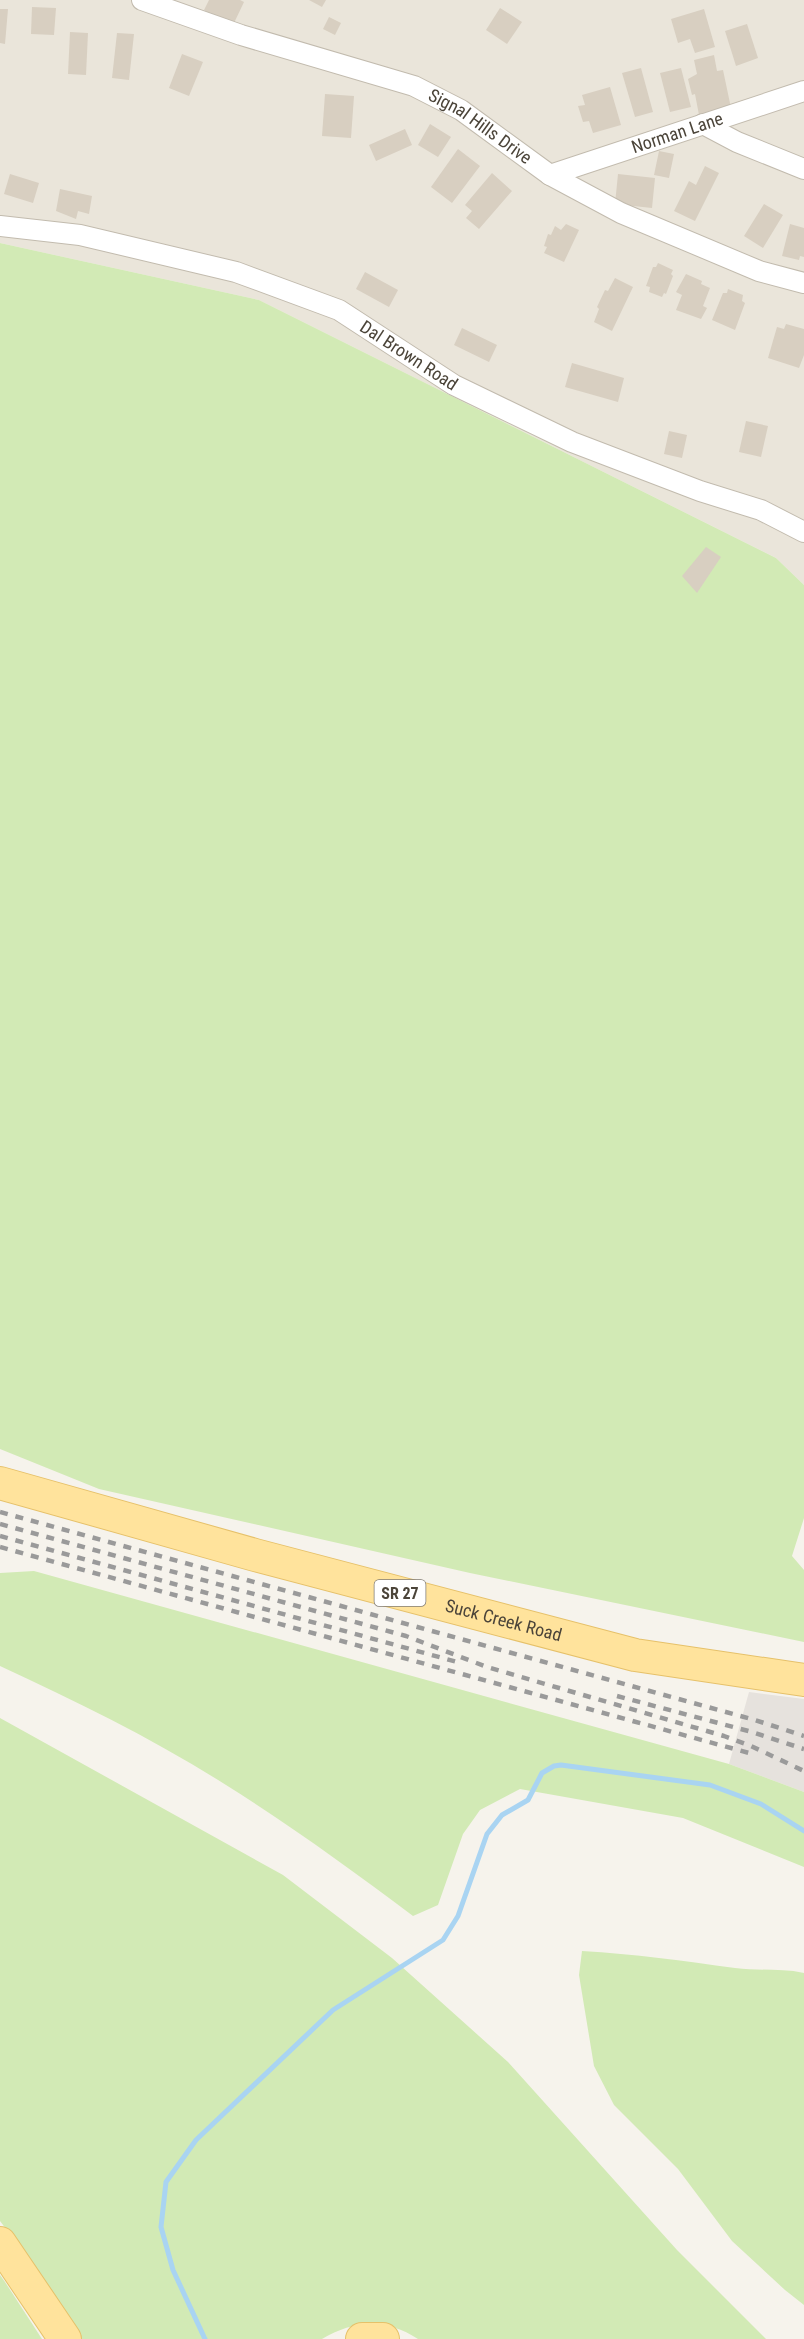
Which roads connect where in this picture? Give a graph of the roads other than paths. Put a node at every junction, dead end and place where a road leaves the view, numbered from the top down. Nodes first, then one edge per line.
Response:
1 (142, 0) edge
2 (804, 91) edge
3 (703, 124) junction
4 (804, 169) edge
5 (550, 175) junction
6 (0, 226) edge
7 (804, 284) edge
8 (804, 532) edge
9 (0, 1483) edge
10 (804, 1680) edge
11 (0, 2243) edge
12 (65, 2339) edge
13 (362, 2339) edge
14 (383, 2339) edge

1 - 5 street, Signal Hills Drive
2 - 3 street, Norman Lane
3 - 4 street
3 - 5 street, Norman Lane
5 - 7 street, Signal Hills Drive
6 - 8 street, Dal Brown Road
9 - 10 main road, Suck Creek Road / SR 27
11 - 12 main road
13 - 14 main road

